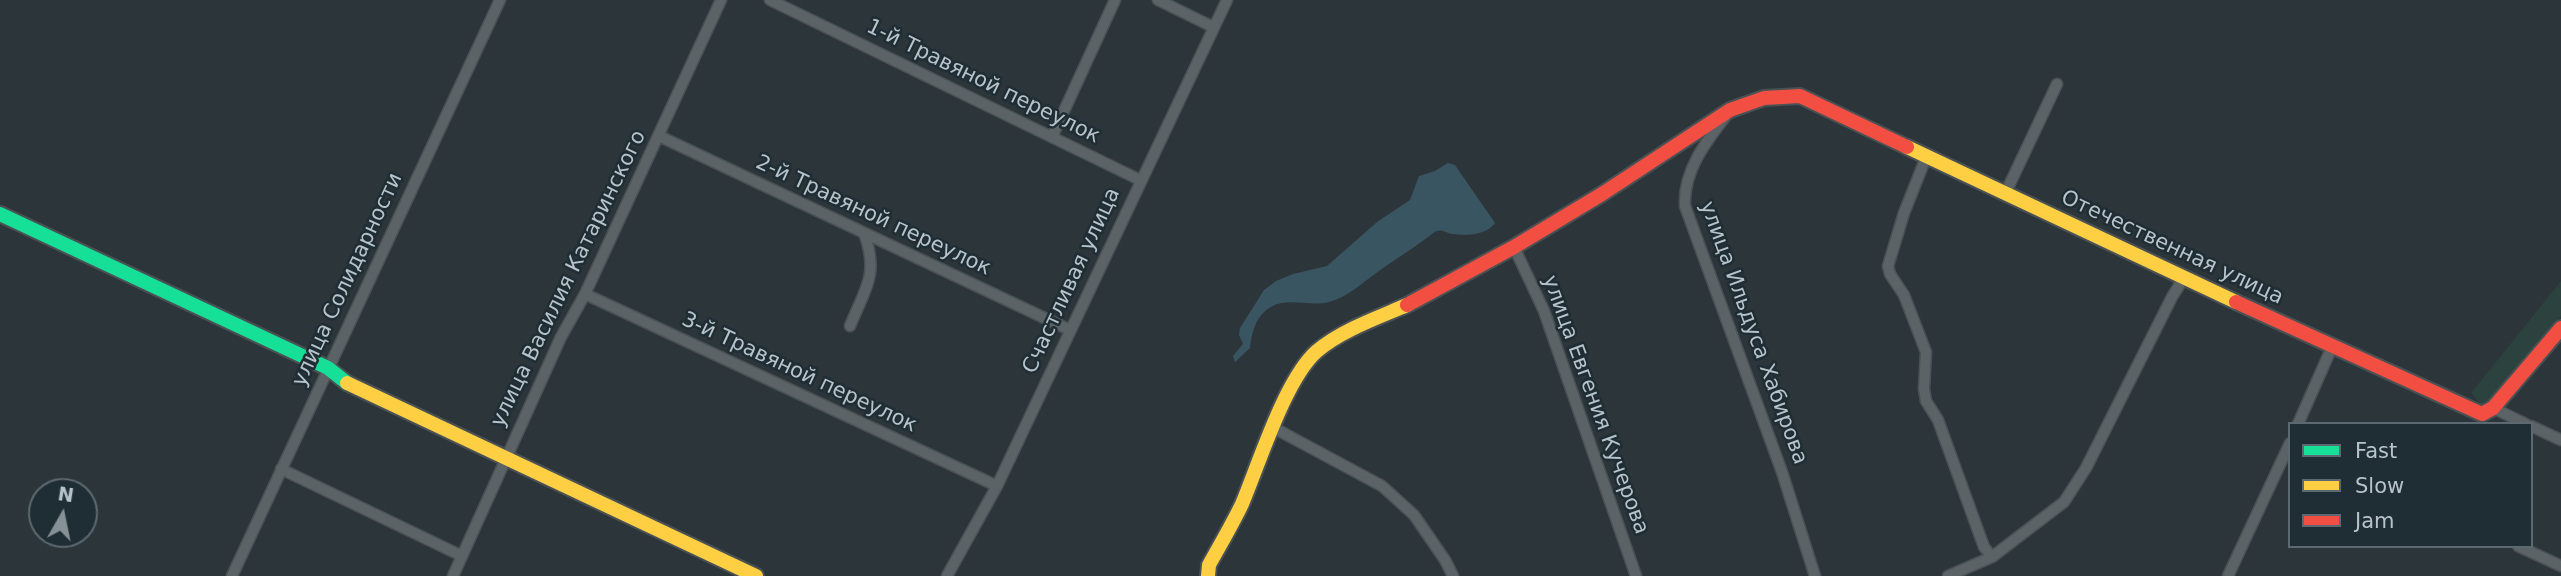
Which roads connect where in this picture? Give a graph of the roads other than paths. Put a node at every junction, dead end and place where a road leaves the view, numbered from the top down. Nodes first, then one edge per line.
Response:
1 (500, 0) edge
2 (721, 0) edge
3 (770, 0) edge
4 (1115, 0) edge
5 (1158, 0) edge
6 (1227, 0) edge
7 (1213, 27) junction
8 (2057, 84) dead end
9 (1730, 110) junction
10 (659, 136) junction
11 (1052, 137) junction
12 (1927, 155) junction
13 (1140, 180) junction
14 (2006, 192) junction
15 (0, 214) edge
16 (863, 233) junction
17 (1514, 247) junction
18 (2185, 276) junction
19 (584, 294) junction
20 (850, 326) dead end
21 (2561, 328) edge
22 (1070, 330) junction
23 (2332, 347) junction
24 (328, 368) junction
25 (2493, 408) junction
26 (2299, 422) edge
27 (2523, 422) edge
28 (2533, 427) edge
29 (1274, 428) junction
30 (2561, 440) edge
31 (2288, 447) edge
32 (505, 458) junction
33 (281, 469) junction
34 (997, 486) junction
35 (2522, 548) edge
36 (462, 556) junction
37 (1992, 557) junction
38 (2561, 566) edge
39 (752, 575) edge
40 (232, 576) edge
41 (453, 576) edge
42 (947, 576) edge
43 (1208, 576) edge
44 (1453, 576) edge
45 (1636, 576) edge
46 (1815, 576) edge
47 (1948, 576) edge
48 (2228, 576) edge

1 - 24 street, улица Солидарности
2 - 10 street, улица Василия Катаринского
3 - 11 street, 1-й Травяной переулок
4 - 11 street
5 - 7 street
6 - 7 street, Счастливая улица
7 - 13 street, Счастливая улица
8 - 14 street
9 - 12 street, Отечественная улица
9 - 17 street
9 - 46 street, улица Ильдуса Хабирова
10 - 16 street, 2-й Травяной переулок
10 - 19 street, улица Василия Катаринского
11 - 13 street, 1-й Травяной переулок
12 - 14 street, Отечественная улица
12 - 37 street
13 - 22 street, Счастливая улица
14 - 18 street, Отечественная улица
15 - 24 street
16 - 20 street
16 - 22 street, 2-й Травяной переулок
17 - 29 street
17 - 45 street, улица Евгения Кучерова
18 - 23 street, Отечественная улица
18 - 37 street
19 - 32 street, улица Василия Катаринского
19 - 34 street, 3-й Травяной переулок
21 - 25 street
22 - 34 street, Счастливая улица
23 - 25 street, Отечественная улица
23 - 26 street
24 - 32 street
24 - 33 street, улица Солидарности
25 - 27 street, Отечественная улица
28 - 30 street, Отечественная улица
29 - 43 street
29 - 44 street
31 - 48 street
32 - 36 street, улица Василия Катаринского
32 - 39 street
33 - 36 street
33 - 40 street, улица Солидарности
34 - 42 street, Счастливая улица
35 - 38 street
36 - 41 street, улица Василия Катаринского
37 - 47 street

